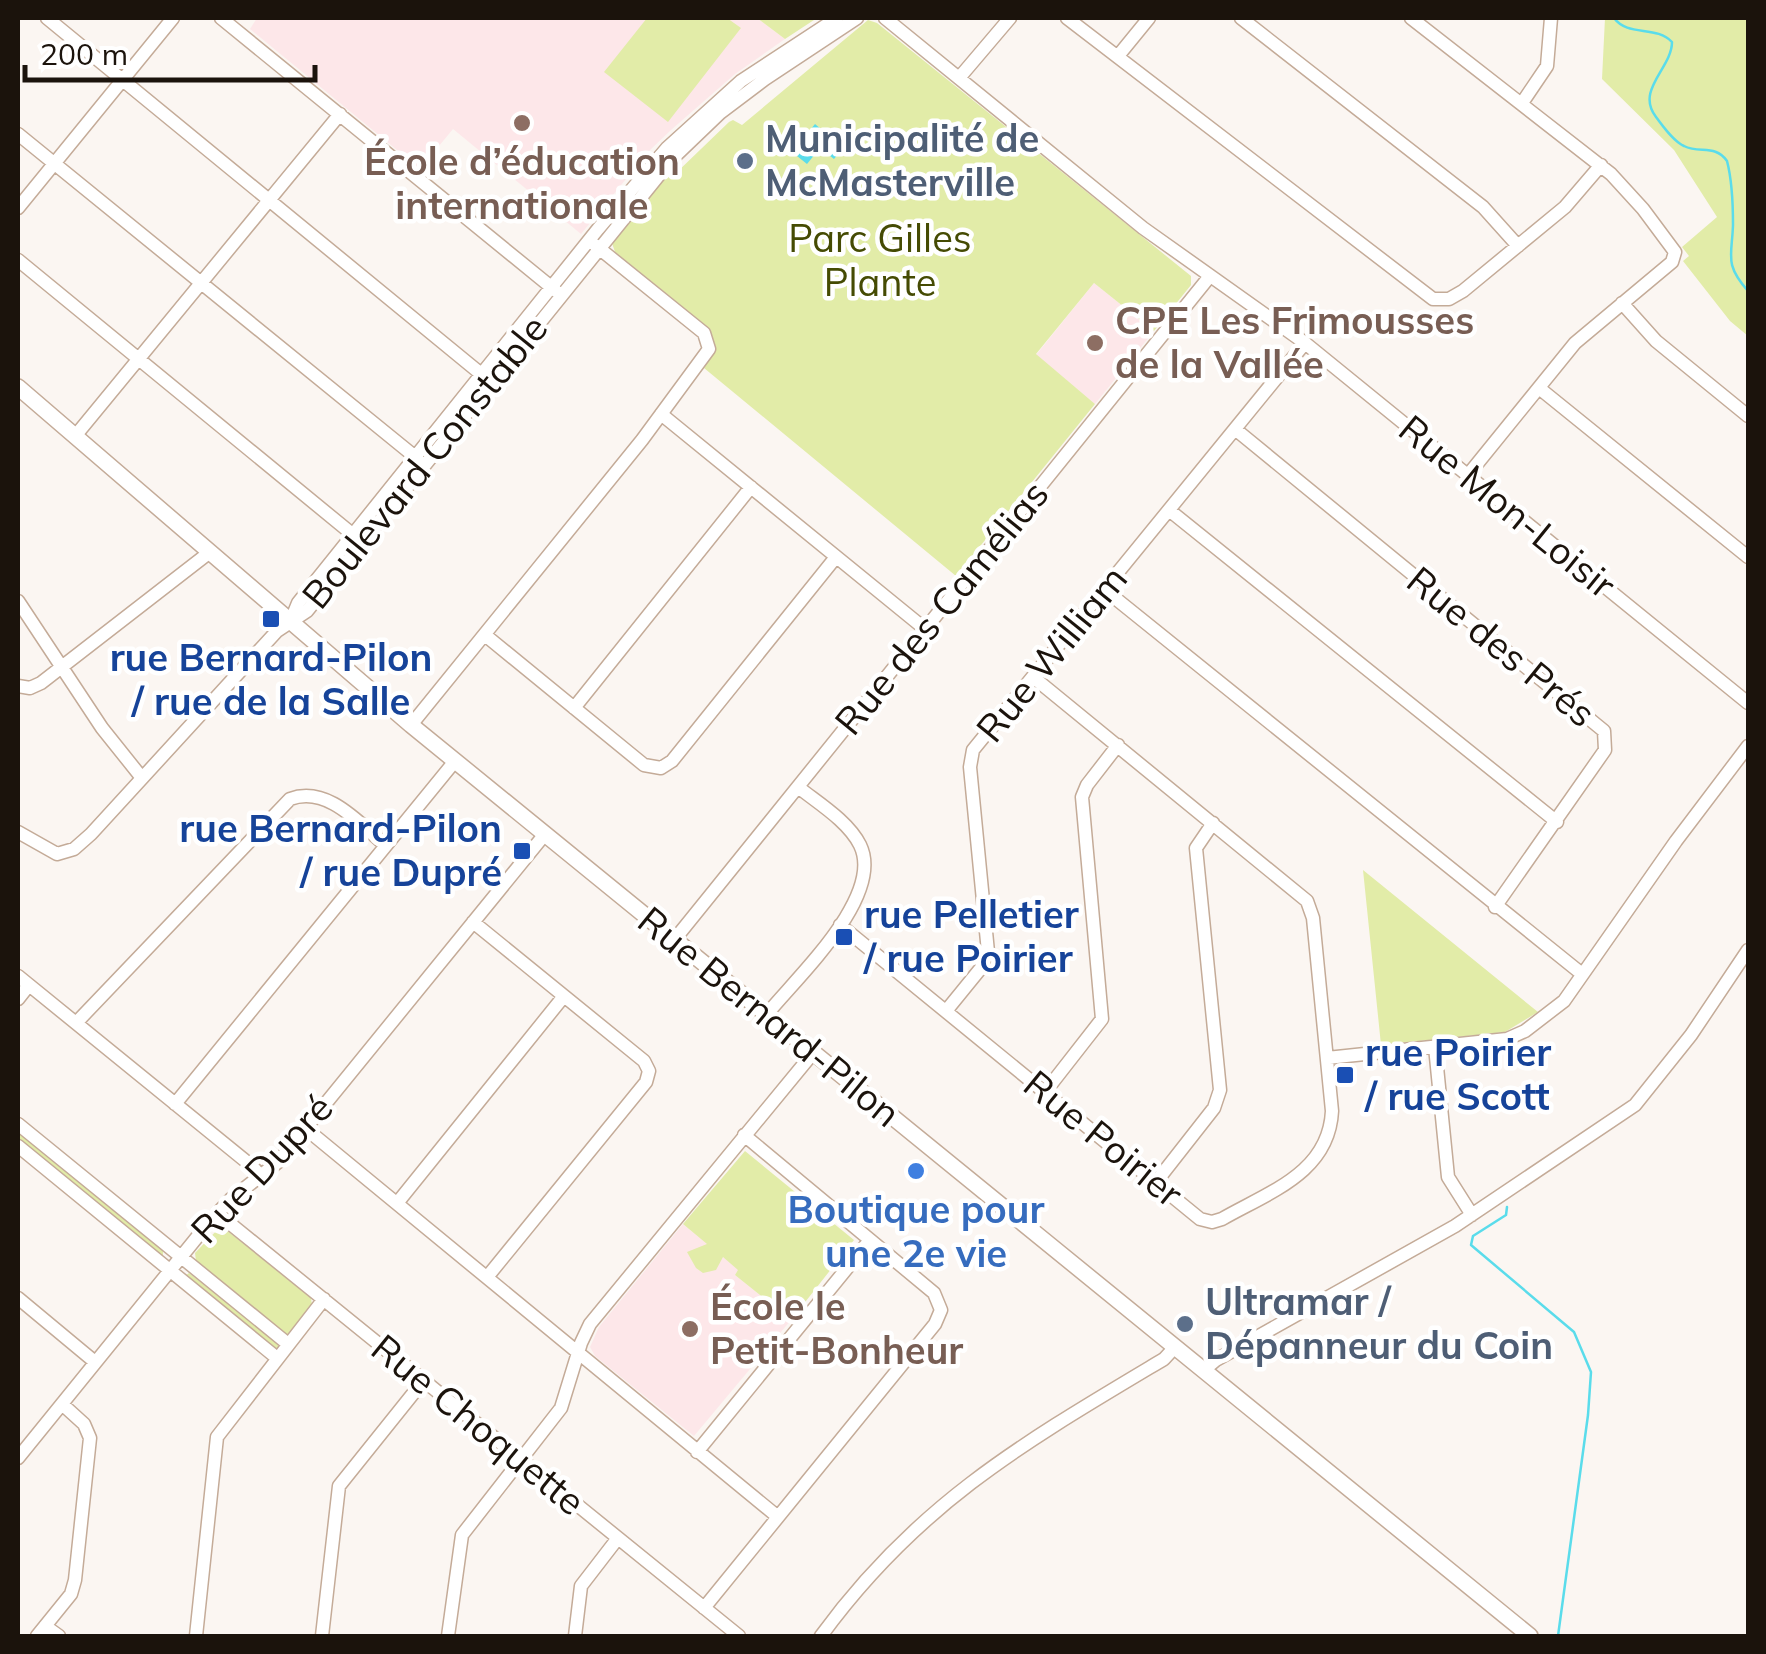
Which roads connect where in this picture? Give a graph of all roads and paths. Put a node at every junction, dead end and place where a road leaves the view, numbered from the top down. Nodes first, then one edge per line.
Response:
1 (47, 18) edge
2 (173, 18) edge
3 (221, 18) edge
4 (837, 18) edge
5 (857, 18) edge
6 (884, 18) edge
7 (1010, 18) edge
8 (1067, 18) edge
9 (1149, 18) edge
10 (1241, 18) edge
11 (1412, 18) edge
12 (1552, 18) edge
13 (788, 55) junction
14 (1118, 56) junction
15 (959, 78) junction
16 (122, 80) junction
17 (1522, 103) junction
18 (340, 114) junction
19 (18, 134) edge
20 (54, 164) junction
21 (1601, 165) junction
22 (269, 201) junction
23 (18, 208) edge
24 (594, 244) junction
25 (1518, 246) junction
26 (18, 260) edge
27 (1210, 276) junction
28 (200, 283) junction
29 (556, 292) junction
30 (1622, 303) junction
31 (1305, 344) junction
32 (138, 359) junction
33 (487, 378) junction
34 (18, 387) edge
35 (1540, 388) junction
36 (661, 414) junction
37 (1748, 416) edge
38 (1235, 429) junction
39 (76, 435) junction
40 (421, 461) junction
41 (1468, 475) junction
42 (751, 487) junction
43 (1170, 510) junction
44 (358, 539) junction
45 (210, 552) junction
46 (836, 557) junction
47 (1748, 557) edge
48 (1105, 590) junction
49 (18, 601) edge
50 (290, 622) junction
51 (925, 629) junction
52 (485, 635) junction
53 (62, 668) junction
54 (1034, 677) junction
55 (18, 686) edge
56 (1748, 703) edge
57 (574, 708) junction
58 (411, 725) junction
59 (1118, 745) junction
60 (1748, 746) edge
61 (455, 761) junction
62 (142, 778) junction
63 (798, 787) junction
64 (1557, 822) junction
65 (1213, 823) junction
66 (18, 832) edge
67 (545, 834) junction
68 (386, 845) junction
69 (1495, 907) junction
70 (473, 922) junction
71 (840, 925) junction
72 (675, 939) junction
73 (1748, 950) edge
74 (1582, 974) junction
75 (23, 981) edge
76 (564, 996) junction
77 (18, 999) edge
78 (946, 1011) junction
79 (767, 1014) junction
80 (76, 1024) junction
81 (1434, 1047) junction
82 (813, 1052) junction
83 (1327, 1058) junction
84 (1045, 1092) junction
85 (175, 1104) junction
86 (18, 1124) edge
87 (306, 1128) junction
88 (744, 1136) junction
89 (18, 1146) edge
90 (261, 1178) junction
91 (1156, 1182) junction
92 (398, 1202) junction
93 (217, 1213) junction
94 (1472, 1216) junction
95 (870, 1240) junction
96 (180, 1257) junction
97 (170, 1270) junction
98 (488, 1276) junction
99 (18, 1298) edge
100 (324, 1299) junction
101 (288, 1344) junction
102 (1175, 1347) junction
103 (578, 1353) junction
104 (277, 1358) junction
105 (95, 1362) junction
106 (1204, 1370) junction
107 (424, 1380) junction
108 (62, 1404) junction
109 (697, 1452) junction
110 (19, 1453) edge
111 (520, 1459) junction
112 (778, 1517) junction
113 (618, 1538) junction
114 (704, 1608) junction
115 (41, 1631) edge
116 (58, 1636) edge
117 (196, 1636) edge
118 (322, 1636) edge
119 (448, 1636) edge
120 (575, 1636) edge
121 (739, 1636) edge
122 (820, 1636) edge
123 (1530, 1636) edge

1 - 16 street
2 - 16 street
3 - 18 street
4 - 13 street, Boulevard Constable
5 - 13 street, Boulevard Constable
6 - 15 street, Rue Mon-Loisir
7 - 15 street
8 - 14 street
9 - 14 street
10 - 25 street
11 - 17 street
12 - 17 street
13 - 24 street, Boulevard Constable
14 - 25 street
15 - 27 street, Rue Mon-Loisir
16 - 20 street
16 - 22 street
17 - 21 street
18 - 22 street
18 - 29 street
19 - 20 street
20 - 23 street
20 - 28 street
21 - 25 street
21 - 30 street
22 - 28 street
22 - 33 street
24 - 29 street, Boulevard Constable
24 - 36 street
26 - 32 street
27 - 31 street, Rue Mon-Loisir
27 - 51 street, Rue des Camélias
28 - 32 street
28 - 40 street
29 - 33 street, Boulevard Constable
30 - 35 street
30 - 37 street
31 - 38 street, Rue William
31 - 41 street, Rue Mon-Loisir
32 - 39 street
32 - 44 street
33 - 40 street, Boulevard Constable
34 - 39 main road, Rue Bernard-Pilon
35 - 41 street
35 - 47 street
36 - 42 street
36 - 52 street
38 - 43 street, Rue William
38 - 64 street, Rue des Prés
39 - 45 main road, Rue Bernard-Pilon
40 - 44 street, Boulevard Constable
41 - 56 street, Rue Mon-Loisir
42 - 46 street
42 - 57 street
43 - 48 street, Rue William
43 - 64 street
44 - 50 street, Boulevard Constable
45 - 50 main road, Rue Bernard-Pilon
45 - 53 street
46 - 51 street
46 - 57 street
48 - 54 street, Rue William
48 - 69 street
49 - 53 street
50 - 58 main road, Rue Bernard-Pilon
50 - 62 street, Boulevard Constable
51 - 63 street, Rue des Camélias
52 - 57 street
52 - 58 street
53 - 55 street
53 - 62 street
54 - 59 street, Rue Poirier
54 - 78 street, Rue William
58 - 61 main road, Rue Bernard-Pilon
59 - 65 street, Rue Poirier
59 - 84 street
60 - 74 street
61 - 67 main road, Rue Bernard-Pilon
61 - 68 street
62 - 66 street, Boulevard Constable
63 - 71 street
63 - 72 street, Rue des Camélias
64 - 69 street, Rue des Prés
65 - 83 street, Rue Poirier
65 - 91 street
67 - 70 street, Rue Dupré
67 - 72 main road, Rue Bernard-Pilon
68 - 80 street
68 - 85 street
69 - 74 street
70 - 76 street
70 - 87 street, Rue Dupré
71 - 78 street, Rue Poirier
71 - 79 street
72 - 79 main road, Rue Bernard-Pilon
73 - 94 street
74 - 81 street
75 - 77 street
75 - 80 street
76 - 92 street
76 - 98 street
78 - 84 street, Rue Poirier
79 - 82 main road, Rue Bernard-Pilon
80 - 85 street
81 - 83 street
81 - 94 street
82 - 88 street
82 - 102 main road, Rue Bernard-Pilon
83 - 91 street, Rue Poirier
84 - 91 street, Rue Poirier
85 - 90 street
86 - 96 street
87 - 90 street, Rue Dupré
87 - 92 street
88 - 95 street
88 - 103 street
89 - 97 street
90 - 93 street, Rue Dupré
92 - 98 street
93 - 96 street, Rue Dupré
93 - 100 street, Rue Choquette
94 - 106 street
95 - 109 street
95 - 112 street
96 - 97 street, Rue Dupré
96 - 101 street
97 - 104 street
97 - 105 street, Rue Dupré
98 - 103 street
99 - 105 street
100 - 101 street
100 - 107 street, Rue Choquette
101 - 104 street
102 - 106 main road, Rue Bernard-Pilon
102 - 122 street
103 - 109 street
103 - 111 street
104 - 117 street
105 - 108 street, Rue Dupré
106 - 123 main road, Rue Bernard-Pilon
107 - 111 street, Rue Choquette
107 - 118 street
108 - 110 street, Rue Dupré
108 - 115 street
109 - 112 street
111 - 113 street, Rue Choquette
111 - 119 street
112 - 114 street
113 - 114 street, Rue Choquette
113 - 120 street
114 - 121 street, Rue Choquette
115 - 116 street

